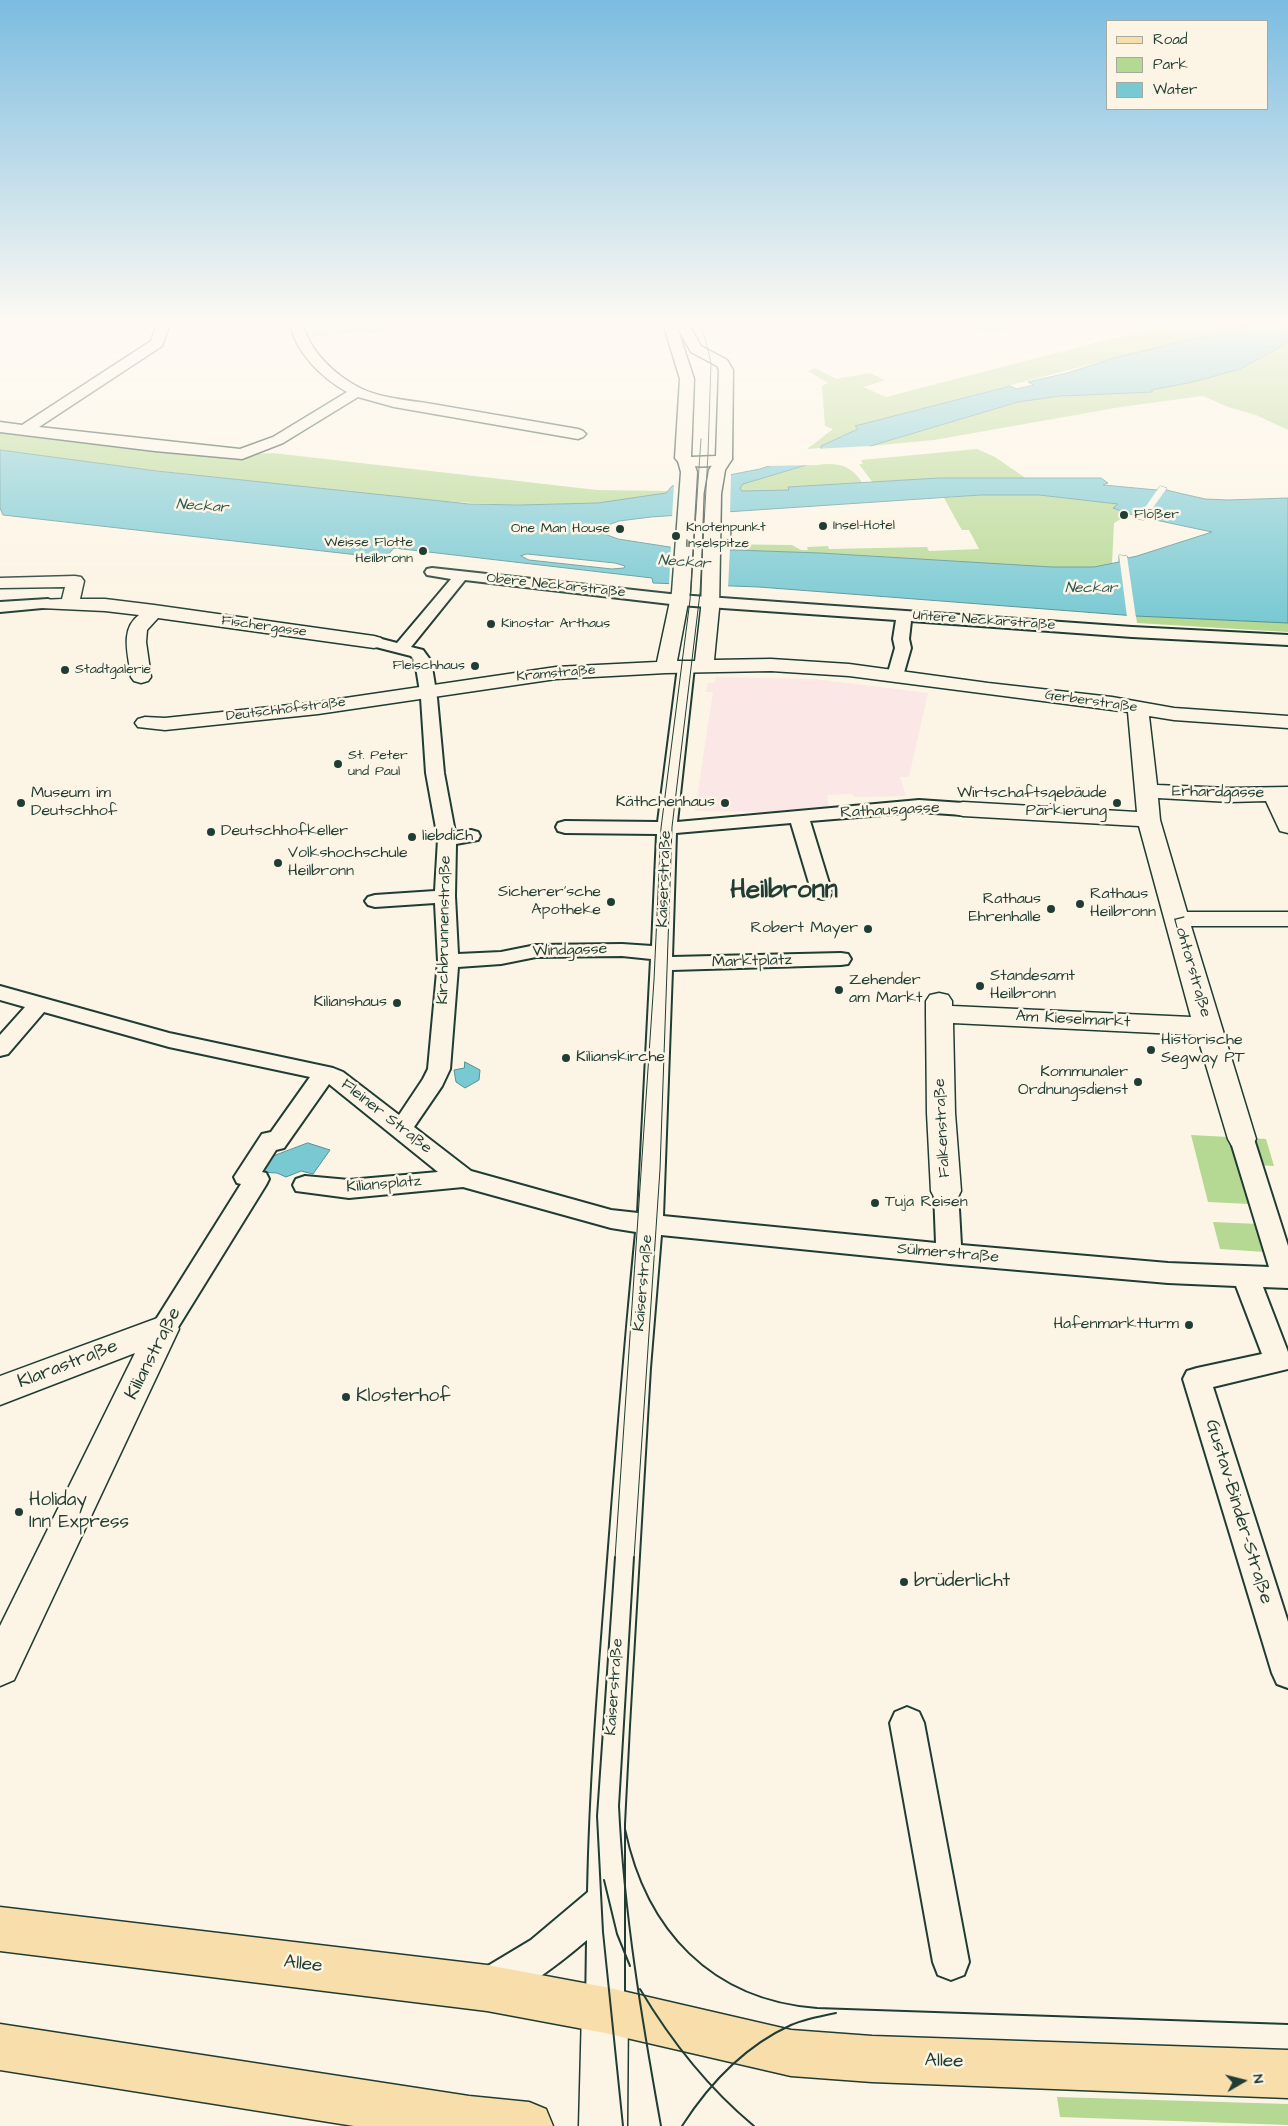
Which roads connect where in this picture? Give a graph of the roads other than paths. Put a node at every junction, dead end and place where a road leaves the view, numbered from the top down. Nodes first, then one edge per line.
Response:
1 (36, 422) edge
2 (307, 422) edge
3 (510, 422) edge
4 (685, 422) edge
5 (723, 422) edge
6 (0, 427) edge
7 (23, 431) junction
8 (578, 434) dead end
9 (684, 458) junction
10 (724, 459) junction
11 (432, 572) dead end
12 (462, 575) junction
13 (0, 583) edge
14 (680, 596) junction
15 (709, 597) junction
16 (48, 604) joint
17 (70, 604) junction
18 (0, 607) edge
19 (154, 611) junction
20 (904, 615) junction
21 (1288, 640) edge
22 (374, 642) joint
23 (401, 648) junction
24 (685, 666) junction
25 (895, 676) junction
26 (142, 677) dead end
27 (428, 691) junction
28 (1138, 708) junction
29 (1288, 722) edge
30 (145, 723) dead end
31 (1147, 791) junction
32 (1281, 794) edge
33 (964, 809) joint
34 (799, 817) junction
35 (1149, 820) junction
36 (1288, 826) edge
37 (565, 827) dead end
38 (667, 832) junction
39 (471, 836) dead end
40 (447, 839) junction
41 (822, 893) dead end
42 (445, 896) junction
43 (375, 901) dead end
44 (1177, 919) junction
45 (1288, 919) edge
46 (663, 953) junction
47 (841, 959) dead end
48 (448, 961) junction
49 (0, 993) edge
50 (39, 1004) junction
51 (939, 1008) joint
52 (1208, 1027) junction
53 (0, 1048) edge
54 (325, 1073) junction
55 (401, 1129) junction
56 (1242, 1138) joint
57 (462, 1178) junction
58 (305, 1186) dead end
59 (946, 1191) joint
60 (650, 1225) junction
61 (948, 1254) junction
62 (1246, 1277) junction
63 (1287, 1278) edge
64 (163, 1329) junction
65 (0, 1391) edge
66 (0, 1666) edge
67 (1288, 1674) edge
68 (906, 1723) dead end
69 (607, 1900) junction
70 (0, 1929) edge
71 (951, 1962) dead end
72 (487, 1988) junction
73 (605, 2010) junction
74 (0, 2047) edge
75 (1288, 2074) edge
76 (529, 2126) edge
77 (603, 2126) edge

1 - 7 street
2 - 7 street
3 - 8 street
4 - 9 street, Kaiserstraße
5 - 10 street
6 - 7 street
9 - 10 street
9 - 14 street, Kaiserstraße
10 - 15 street, Kaiserstraße
11 - 12 street, Obere Neckarstraße
12 - 14 street, Obere Neckarstraße
12 - 23 street
13 - 17 street
14 - 15 street, Untere Neckarstraße
14 - 24 street, Kaiserstraße
15 - 20 street, Untere Neckarstraße
15 - 24 street, Kaiserstraße
16 - 17 street, Fischergasse
16 - 18 street, Fischergasse
17 - 19 street, Fischergasse
19 - 22 street, Fischergasse
19 - 26 street
20 - 21 street, Untere Neckarstraße
20 - 25 street
22 - 23 street, Fischergasse
23 - 27 street, Fischergasse
24 - 25 street, Gerberstraße
24 - 27 street, Kramstraße
24 - 38 street, Kaiserstraße
25 - 28 street, Gerberstraße
27 - 30 street, Deutschhofstraße
27 - 40 street, Kirchbrunnenstraße
28 - 29 street, Gerberstraße
28 - 31 street, Lohtorstraße
31 - 32 street, Erhardgasse
31 - 35 street, Lohtorstraße
32 - 36 street
33 - 34 street, Rathausgasse
33 - 35 street, Rathausgasse
34 - 38 street, Rathausgasse
34 - 41 street
35 - 44 street, Lohtorstraße
37 - 38 street, Rathausgasse
38 - 46 street, Kaiserstraße
39 - 40 street
40 - 42 street, Kirchbrunnenstraße
42 - 43 street
42 - 48 street, Kirchbrunnenstraße
44 - 45 street
44 - 52 street, Lohtorstraße
46 - 47 street, Marktplatz
46 - 48 street, Windgasse
46 - 60 street, Kaiserstraße
48 - 55 street, Kirchbrunnenstraße
49 - 50 street, Fleiner Straße
50 - 53 street
50 - 54 street, Fleiner Straße
51 - 52 street, Am Kieselmarkt
51 - 59 street, Falkenstraße
52 - 56 street, Lohtorstraße
54 - 55 street, Fleiner Straße
54 - 64 street, Kilianstraße
55 - 57 street, Fleiner Straße
56 - 63 street, Lohtorstraße
57 - 58 street, Kiliansplatz
57 - 60 street, Fleiner Straße
59 - 61 street, Falkenstraße
60 - 61 street, Sülmerstraße
60 - 69 street, Kaiserstraße
61 - 62 street, Sülmerstraße
62 - 63 street, Sülmerstraße
62 - 67 street, Gustav-Binder-Straße
64 - 65 street, Klarastraße
64 - 66 street, Kilianstraße
68 - 71 street
69 - 72 street
69 - 73 street, Kaiserstraße
70 - 72 main road, Allee
72 - 73 main road, Allee
73 - 75 main road, Allee
73 - 77 street
74 - 76 main road

